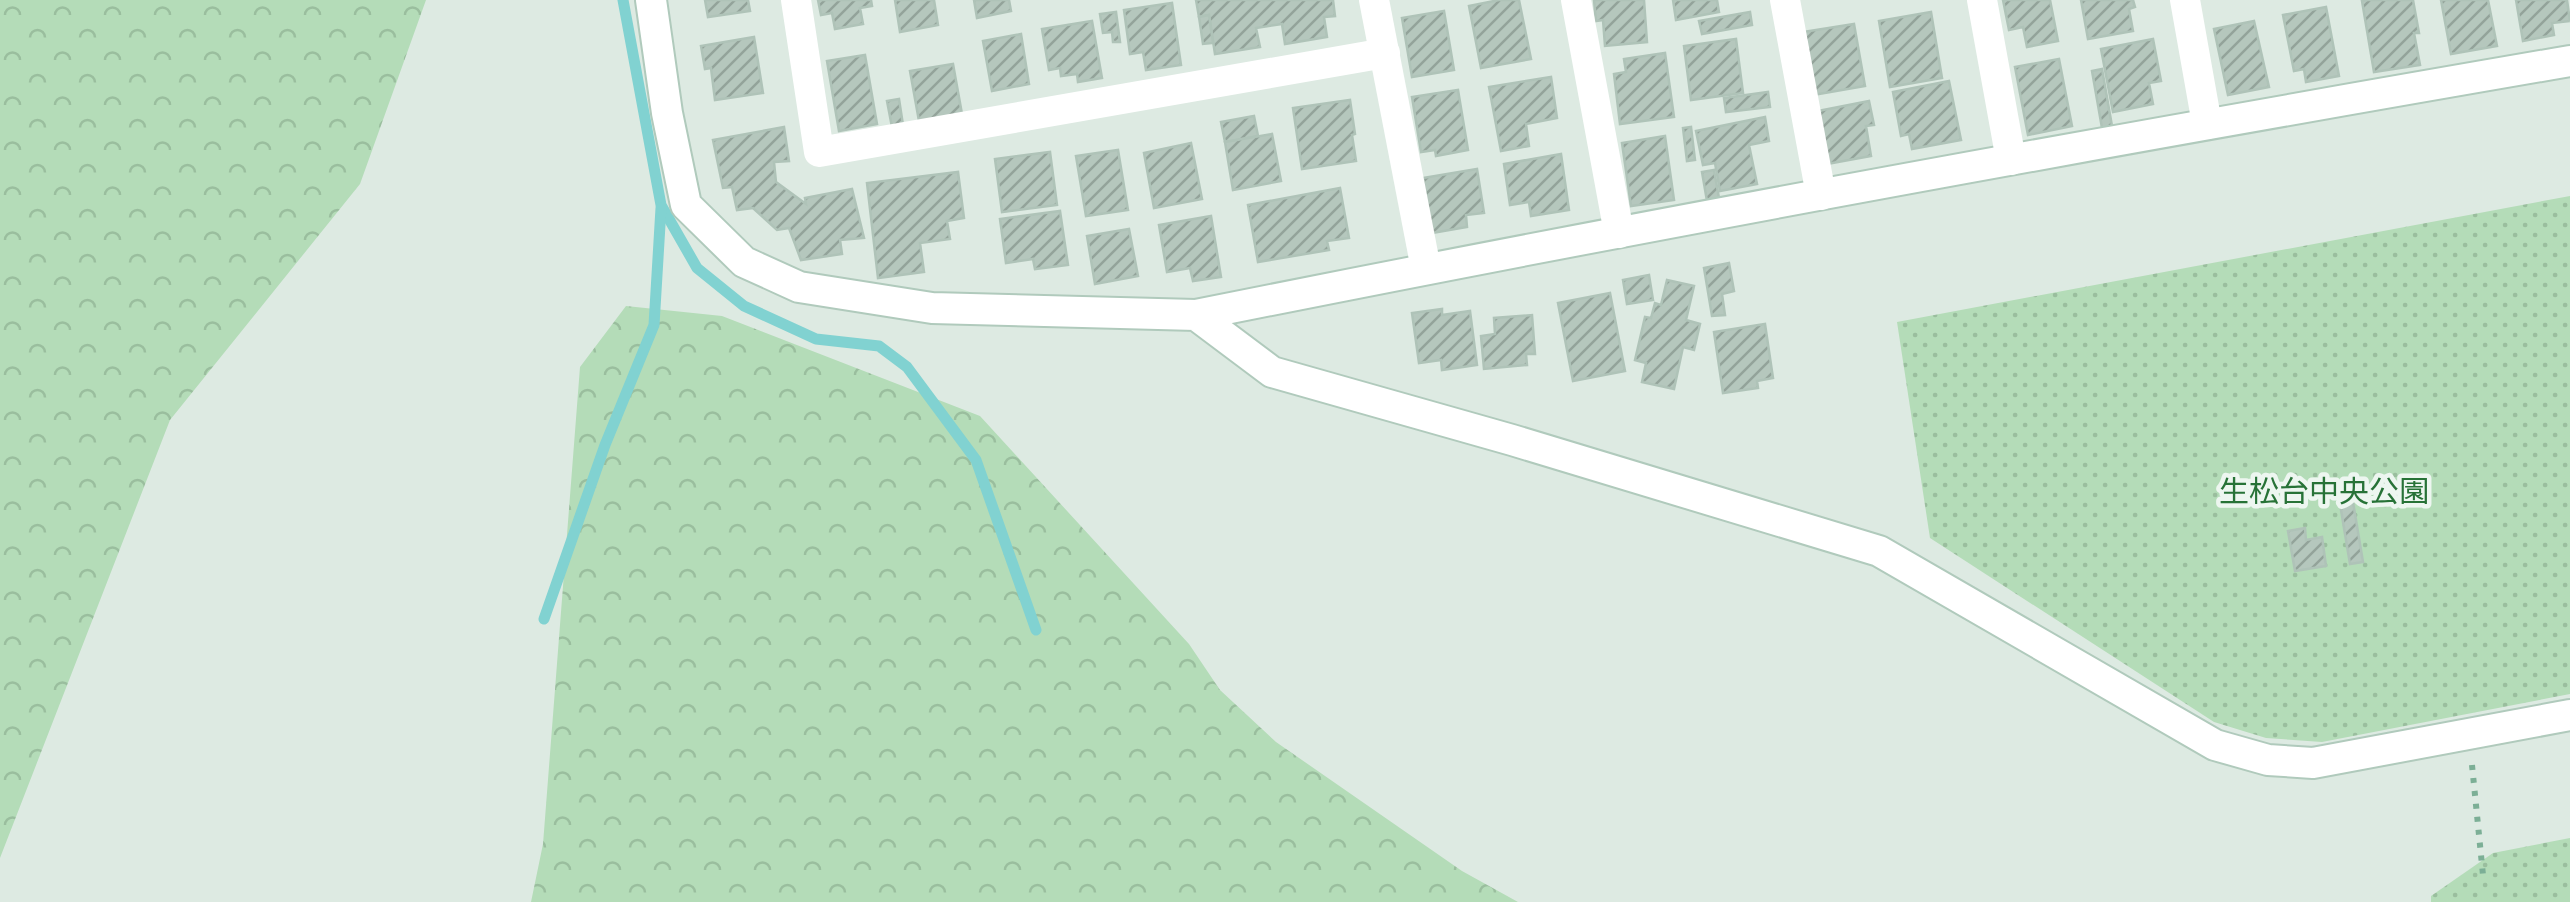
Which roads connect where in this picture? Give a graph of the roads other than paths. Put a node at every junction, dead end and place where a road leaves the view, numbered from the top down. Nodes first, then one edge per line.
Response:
1 (651, 0) edge
2 (796, 0) edge
3 (1374, 0) edge
4 (1576, 0) edge
5 (1785, 0) edge
6 (1982, 0) edge
7 (2185, 0) edge
8 (1384, 53) junction
9 (2570, 61) edge
10 (2207, 124) junction
11 (2011, 160) junction
12 (1821, 195) junction
13 (1619, 233) junction
14 (1426, 269) junction
15 (1196, 315) junction
16 (2570, 715) edge

1 - 15 street
2 - 8 street
3 - 8 street
4 - 13 street
5 - 12 street
6 - 11 street
7 - 10 street
8 - 14 street
9 - 10 street
10 - 11 street
11 - 12 street
12 - 13 street
13 - 14 street
14 - 15 street
15 - 16 street

